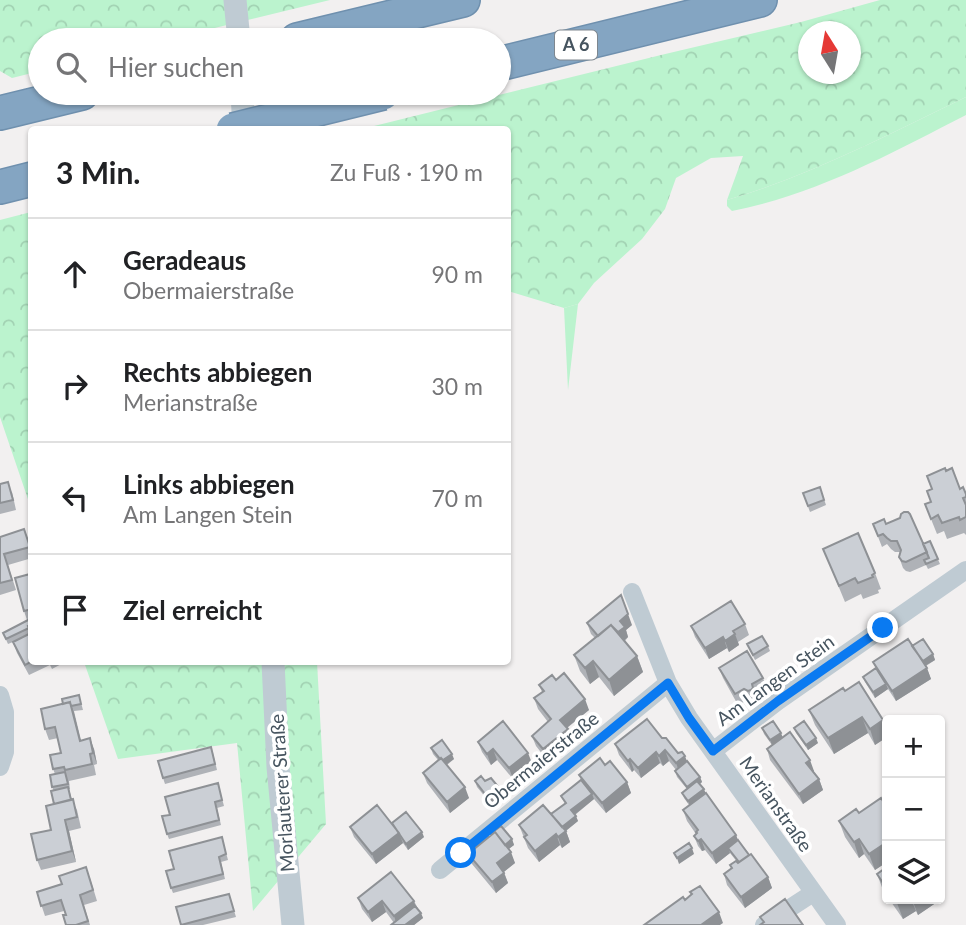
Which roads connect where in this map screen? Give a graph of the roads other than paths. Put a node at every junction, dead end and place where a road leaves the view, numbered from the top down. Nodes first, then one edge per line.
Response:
1 (235, 0) edge
2 (463, 0) edge
3 (760, 0) edge
4 (238, 28) edge
5 (348, 28) edge
6 (511, 61) edge
7 (33, 105) edge
8 (243, 105) edge
9 (334, 105) edge
10 (0, 113) edge
11 (244, 126) edge
12 (249, 126) edge
13 (28, 180) edge
14 (0, 187) edge
15 (966, 570) edge
16 (632, 592) dead end
17 (273, 665) edge
18 (668, 683) junction
19 (0, 695) edge
20 (713, 751) junction
21 (0, 767) edge
22 (440, 870) dead end
23 (813, 892) junction
24 (293, 925) edge
25 (764, 925) edge
26 (837, 925) edge

1 - 4 street
2 - 5 highway
3 - 6 highway, A 6
7 - 10 highway
8 - 11 street
9 - 12 highway, bridge
13 - 14 highway
15 - 20 street, Am Langen Stein
16 - 18 street, Merianstraße
17 - 24 street, Morlauterer Straße
18 - 20 street, Merianstraße
18 - 22 street, Obermaierstraße
19 - 21 street
20 - 23 street, Merianstraße
23 - 25 street
23 - 26 street, Merianstraße

